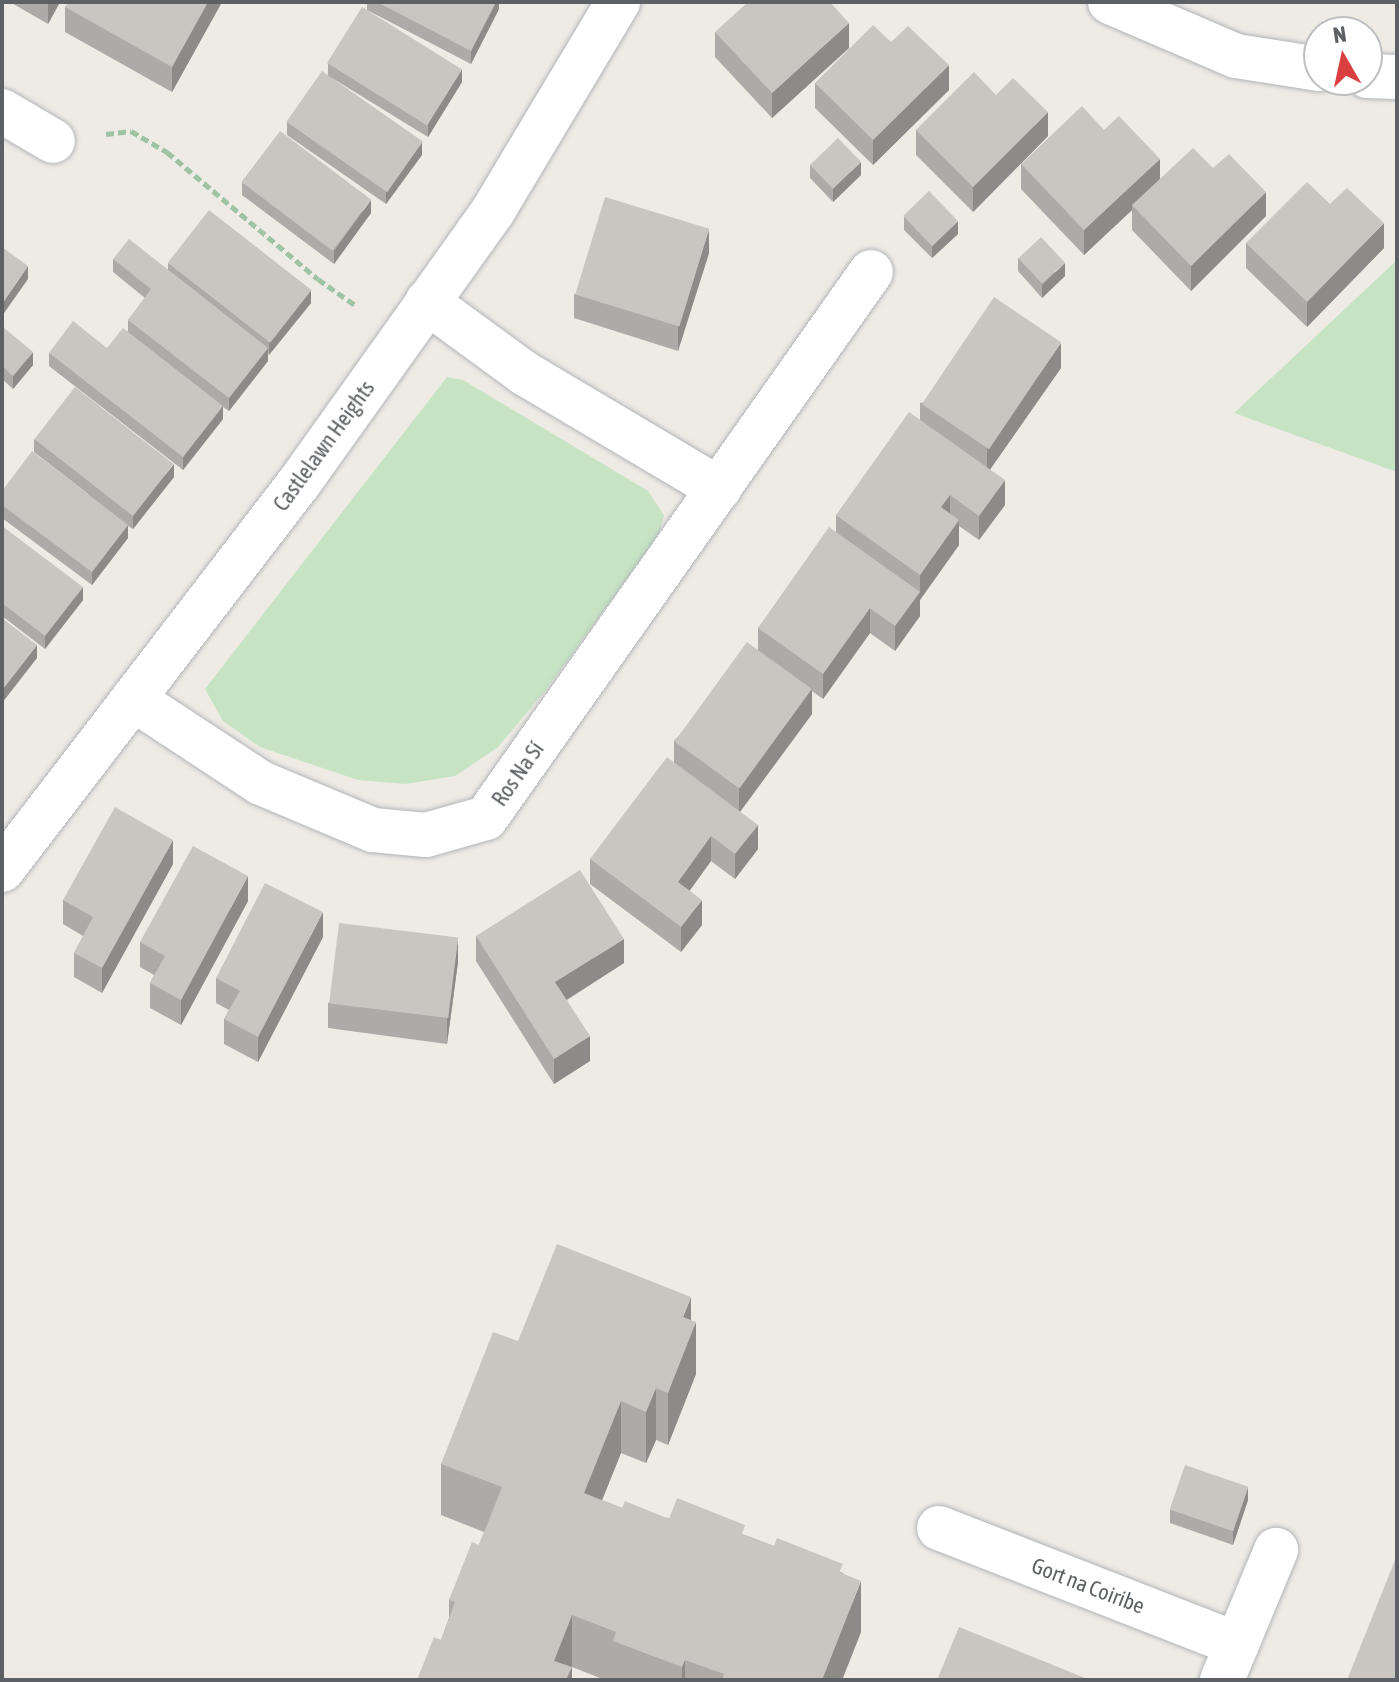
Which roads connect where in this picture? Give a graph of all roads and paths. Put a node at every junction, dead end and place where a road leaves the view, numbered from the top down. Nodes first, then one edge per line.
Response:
1 (618, 2) edge
2 (1110, 2) edge
3 (1303, 66) edge
4 (2, 111) edge
5 (53, 141) joint
6 (871, 272) dead end
7 (424, 307) junction
8 (719, 489) junction
9 (133, 699) junction
10 (2, 870) edge
11 (939, 1528) dead end
12 (1276, 1550) dead end
13 (1229, 1662) edge

1 - 7 street, Castlelawn Heights
2 - 3 street
4 - 5 street
5 - 7 path
6 - 8 street, Ros Na Sí
7 - 8 street
7 - 9 street, Castlelawn Heights
8 - 9 street, Ros Na Sí
9 - 10 street, Castlelawn Heights
11 - 13 street, Gort na Coiribe
12 - 13 street, Gort na Coiribe

